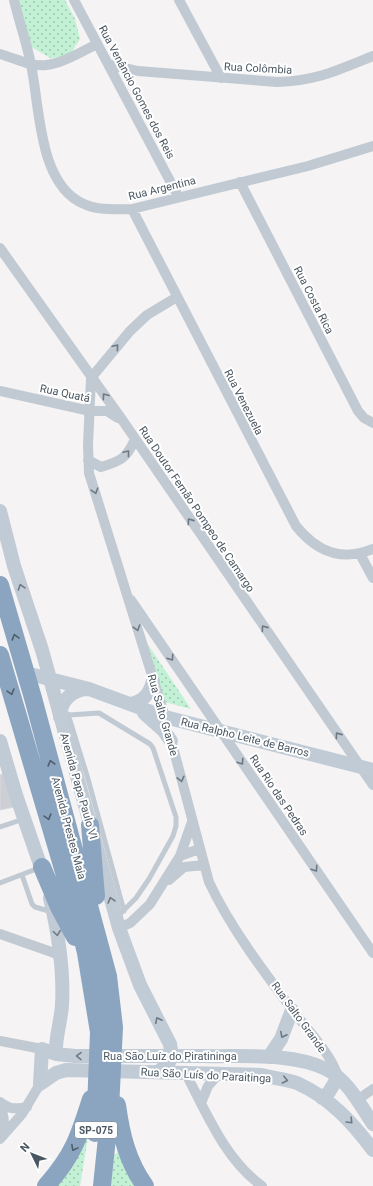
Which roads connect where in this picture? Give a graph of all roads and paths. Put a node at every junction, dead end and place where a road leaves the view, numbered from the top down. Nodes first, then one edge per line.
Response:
1 (14, 0) edge
2 (74, 0) edge
3 (180, 0) edge
4 (97, 44) junction
5 (0, 54) edge
6 (373, 56) edge
7 (31, 64) junction
8 (108, 64) junction
9 (138, 71) junction
10 (221, 78) junction
11 (118, 80) junction
12 (373, 146) edge
13 (240, 182) junction
14 (178, 196) junction
15 (132, 209) junction
16 (0, 248) edge
17 (177, 297) junction
18 (91, 378) junction
19 (0, 392) edge
20 (90, 411) junction
21 (123, 421) junction
22 (373, 423) edge
23 (135, 439) junction
24 (88, 460) junction
25 (0, 510) edge
26 (373, 549) edge
27 (360, 554) junction
28 (373, 578) edge
29 (0, 585) edge
30 (125, 592) junction
31 (0, 654) edge
32 (26, 673) junction
33 (49, 678) junction
34 (153, 681) junction
35 (89, 689) junction
36 (131, 704) junction
37 (65, 717) junction
38 (165, 717) junction
39 (219, 729) junction
40 (0, 741) edge
41 (171, 741) junction
42 (367, 768) edge
43 (373, 785) edge
44 (25, 819) junction
45 (192, 822) junction
46 (90, 825) junction
47 (0, 827) edge
48 (199, 849) junction
49 (180, 856) junction
50 (204, 865) junction
51 (42, 867) junction
52 (22, 875) junction
53 (0, 883) edge
54 (163, 886) junction
55 (53, 912) junction
56 (120, 919) junction
57 (0, 934) edge
58 (373, 953) edge
59 (60, 955) junction
60 (108, 976) junction
61 (90, 983) junction
62 (292, 1010) junction
63 (106, 1029) junction
64 (2, 1043) edge
65 (42, 1049) junction
66 (56, 1054) junction
67 (172, 1056) junction
68 (269, 1057) junction
69 (66, 1070) junction
70 (158, 1072) junction
71 (186, 1074) junction
72 (218, 1075) junction
73 (338, 1077) junction
74 (104, 1080) junction
75 (40, 1084) junction
76 (373, 1088) edge
77 (322, 1098) junction
78 (357, 1100) junction
79 (0, 1103) edge
80 (201, 1103) junction
81 (27, 1107) junction
82 (373, 1124) edge
83 (0, 1136) edge
84 (0, 1139) edge
85 (373, 1150) edge
86 (46, 1186) edge
87 (91, 1186) edge
88 (102, 1186) edge
89 (145, 1186) edge
90 (262, 1186) edge

1 - 7 street, Rua Argentina
2 - 4 street, Rua Venâncio Gomes dos Reis
3 - 10 street
4 - 7 street
4 - 8 street, Rua Venâncio Gomes dos Reis
5 - 7 street
6 - 10 street, Rua Colômbia
7 - 15 street, Rua Argentina
8 - 9 street, Rua Colômbia
8 - 11 street, Rua Venâncio Gomes dos Reis
9 - 10 street, Rua Colômbia
9 - 11 street, Rua Colômbia
11 - 14 street, Rua Venâncio Gomes dos Reis
12 - 13 street, Rua Argentina
13 - 14 street, Rua Argentina
13 - 22 street, Rua Costa Rica
14 - 15 street, Rua Argentina
15 - 17 street, Rua Venezuela
16 - 18 street, Rua Doutor Fernão Pompeo de Camargo
18 -> 17 street
17 - 27 street, Rua Venezuela
18 - 20 street, Rua Salto Grande
21 -> 18 street, Rua Doutor Fernão Pompeo de Camargo
19 - 20 street, Rua Quatá
20 - 21 street, Rua Quatá
20 - 24 street, Rua Salto Grande
21 - 23 street, Rua Doutor Fernão Pompeo de Camargo
24 -> 23 street
42 -> 23 street, Rua Doutor Fernão Pompeo de Camargo
24 -> 30 street, Rua Salto Grande
33 -> 25 street, Avenida Papa Paulo VI
26 - 27 street, Rua Venezuela
27 - 28 street
32 -> 29 highway, Avenida Prestes Maia
30 -> 34 street, Rua Salto Grande
30 -> 39 street, Rua Rio das Pedras
31 -> 61 highway, Avenida Prestes Maia
32 - 33 street, Rua Ralpho Leite de Barros
60 -> 32 highway, Avenida Prestes Maia
33 - 35 street, Rua Ralpho Leite de Barros
33 - 37 street, Avenida Papa Paulo VI
34 - 36 street
34 - 38 street, Rua Salto Grande
35 - 36 street, Rua Ralpho Leite de Barros
35 - 37 street
36 - 38 street, Rua Ralpho Leite de Barros
36 - 41 street
37 - 46 street, Avenida Papa Paulo VI
37 - 56 lane
37 - 56 lane
38 - 39 street, Rua Ralpho Leite de Barros
38 - 41 street, Rua Salto Grande
39 - 42 street, Rua Ralpho Leite de Barros
39 -> 58 street, Rua Rio das Pedras
40 - 44 street
41 -> 45 street, Rua Salto Grande
42 - 43 street, Rua Doutor Fernão Pompeo de Camargo
44 - 47 lane
44 - 51 street
45 - 48 street, Rua Salto Grande
45 - 49 street
56 -> 46 street, Avenida Papa Paulo VI
46 - 60 highway
48 - 49 street
48 - 50 street, Rua Salto Grande
49 - 54 street
50 - 54 street
50 - 62 street, Rua Salto Grande
51 - 52 lane
51 - 55 street
51 - 61 highway
52 - 53 lane
52 - 55 lane
54 - 56 street
55 -> 59 street
67 -> 56 street, Avenida Papa Paulo VI
57 - 59 street
59 - 66 street
60 - 63 highway, Avenida Prestes Maia
61 - 63 highway, Avenida Prestes Maia
62 -> 68 street
62 - 73 street, Rua Salto Grande
63 - 74 highway, Avenida Prestes Maia
64 - 65 street, Rua São Luíz do Piratininga
65 - 66 street, Rua São Luíz do Piratininga
65 - 75 street
67 -> 66 street, Rua São Luíz do Piratininga
66 - 69 street
67 - 68 street, Rua São Luíz do Piratininga
67 - 70 street
68 - 73 street, Rua São Luíz do Piratininga
69 - 70 street, Rua São Luís do Paraitinga
69 - 75 street, Rua São Luís do Paraitinga
70 - 71 street, Rua São Luís do Paraitinga
71 - 72 street, Rua São Luís do Paraitinga
71 - 80 street
72 -> 77 street, Rua São Luís do Paraitinga
72 - 80 street
73 - 77 street
73 - 78 street, Rua Salto Grande
74 -> 86 highway
74 - 87 highway, SP-075
74 - 88 highway, SP-075
74 - 89 highway
75 - 81 street
76 - 78 street
77 -> 85 street, Rua São Luís do Paraitinga
78 - 82 street, Rua Salto Grande
79 - 81 street
79 - 83 street
80 - 90 street
81 - 84 street

